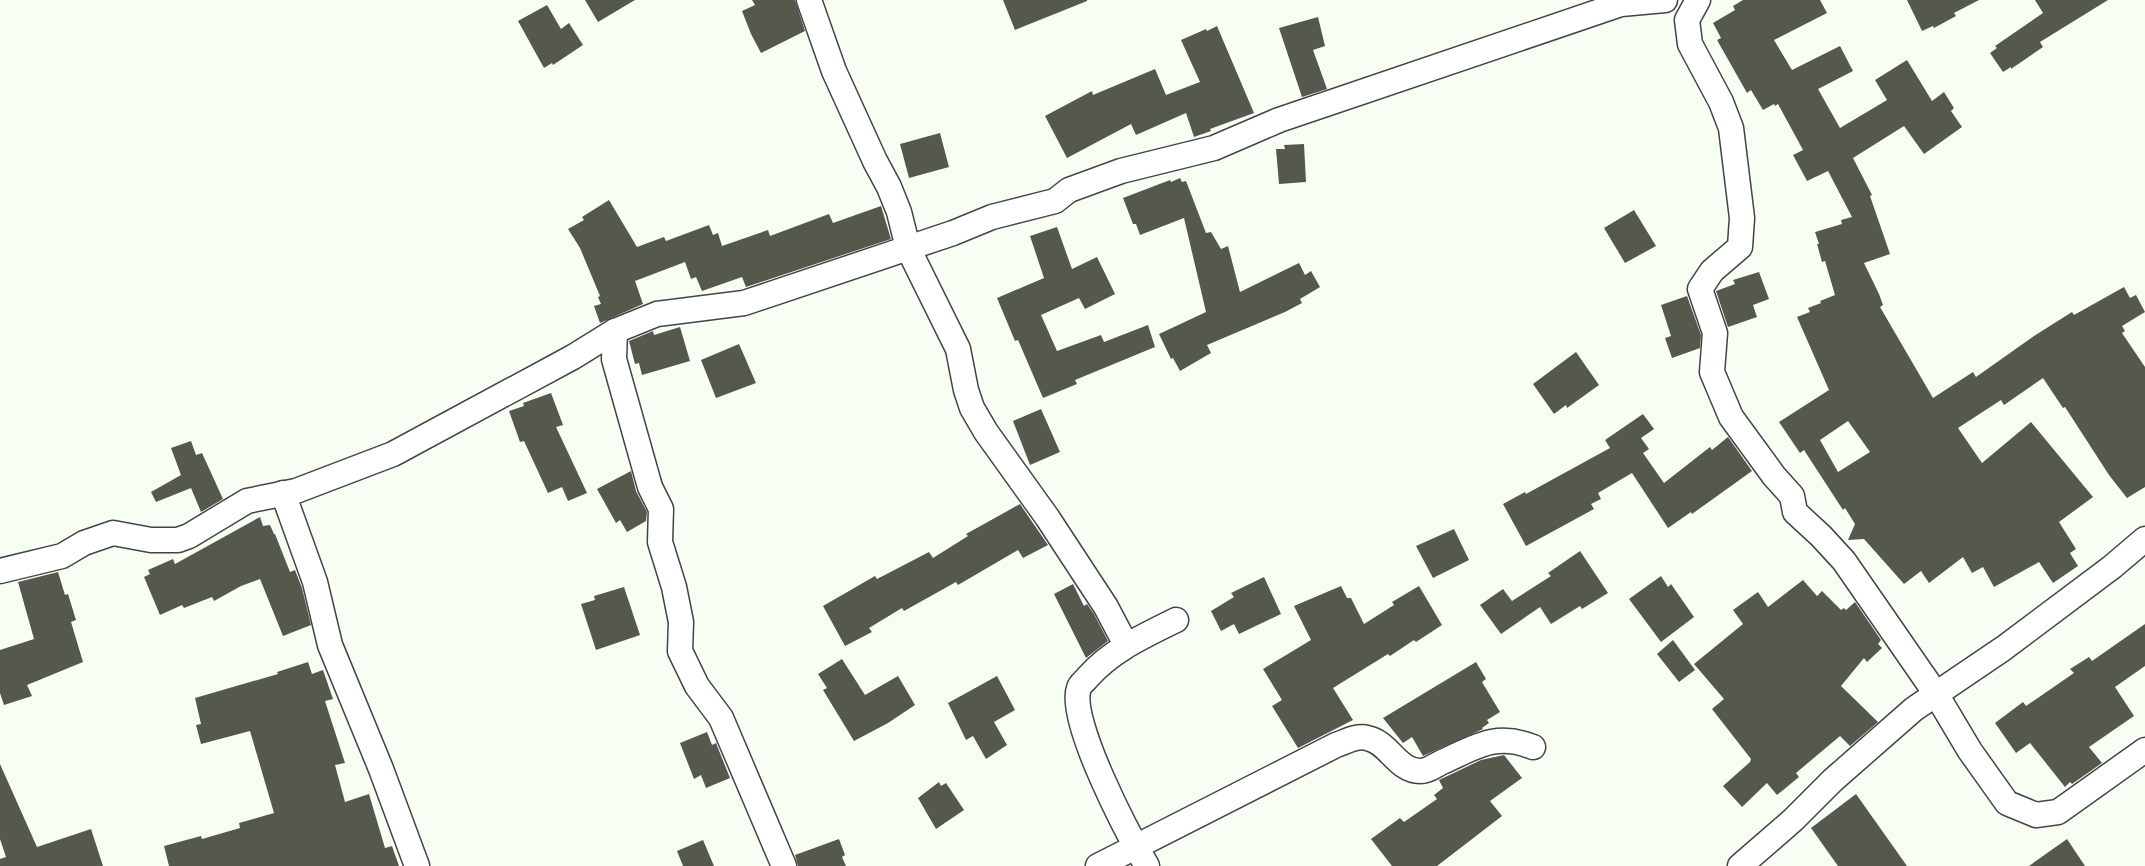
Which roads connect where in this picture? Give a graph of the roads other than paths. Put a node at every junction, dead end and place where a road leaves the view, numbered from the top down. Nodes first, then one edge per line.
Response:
1 (809, 0) edge
2 (1665, 0) edge
3 (1698, 0) edge
4 (908, 248) junction
5 (615, 331) junction
6 (283, 493) junction
7 (2145, 539) edge
8 (0, 571) edge
9 (1176, 620) dead end
10 (1126, 645) junction
11 (1936, 694) junction
12 (1533, 747) dead end
13 (2145, 750) edge
14 (1142, 856) edge
15 (417, 866) edge
16 (784, 866) edge
17 (1098, 866) edge
18 (1740, 866) edge

1 - 4 street
2 - 4 street
3 - 11 street
4 - 5 street
4 - 10 street
5 - 6 street
5 - 16 street
6 - 8 street
6 - 15 street
7 - 11 street
9 - 10 street
10 - 14 street
11 - 13 street
11 - 18 street
12 - 14 street
14 - 17 street

